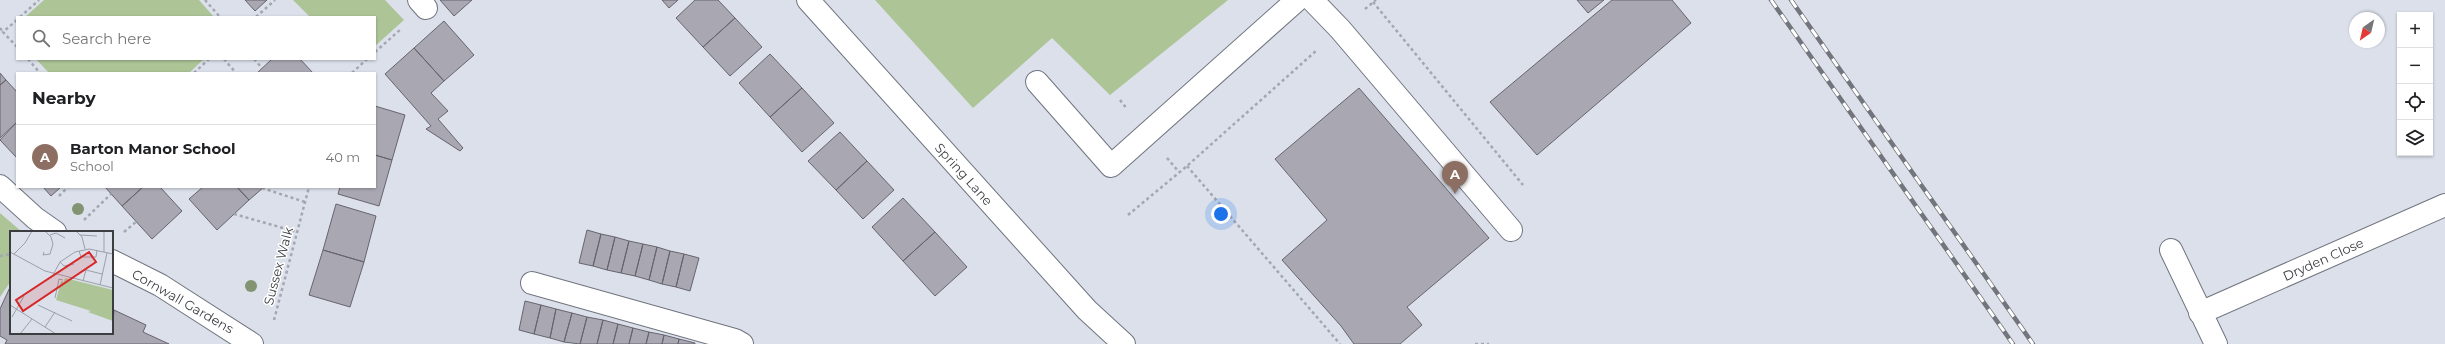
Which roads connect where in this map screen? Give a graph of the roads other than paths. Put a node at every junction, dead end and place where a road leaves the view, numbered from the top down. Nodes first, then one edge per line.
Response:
1 (808, 0) edge
2 (1297, 0) edge
3 (1312, 0) edge
4 (1037, 82) dead end
5 (0, 186) edge
6 (2445, 205) edge
7 (1511, 230) dead end
8 (54, 231) edge
9 (2170, 250) dead end
10 (113, 262) edge
11 (532, 283) dead end
12 (2200, 313) junction
13 (252, 343) edge
14 (742, 344) edge
15 (1124, 344) edge
16 (2216, 344) edge

1 - 15 street, Spring Lane
2 - 4 street
3 - 7 street
5 - 8 street
6 - 12 street, Dryden Close
9 - 12 street
10 - 13 street, Cornwall Gardens
11 - 14 street
12 - 16 street

